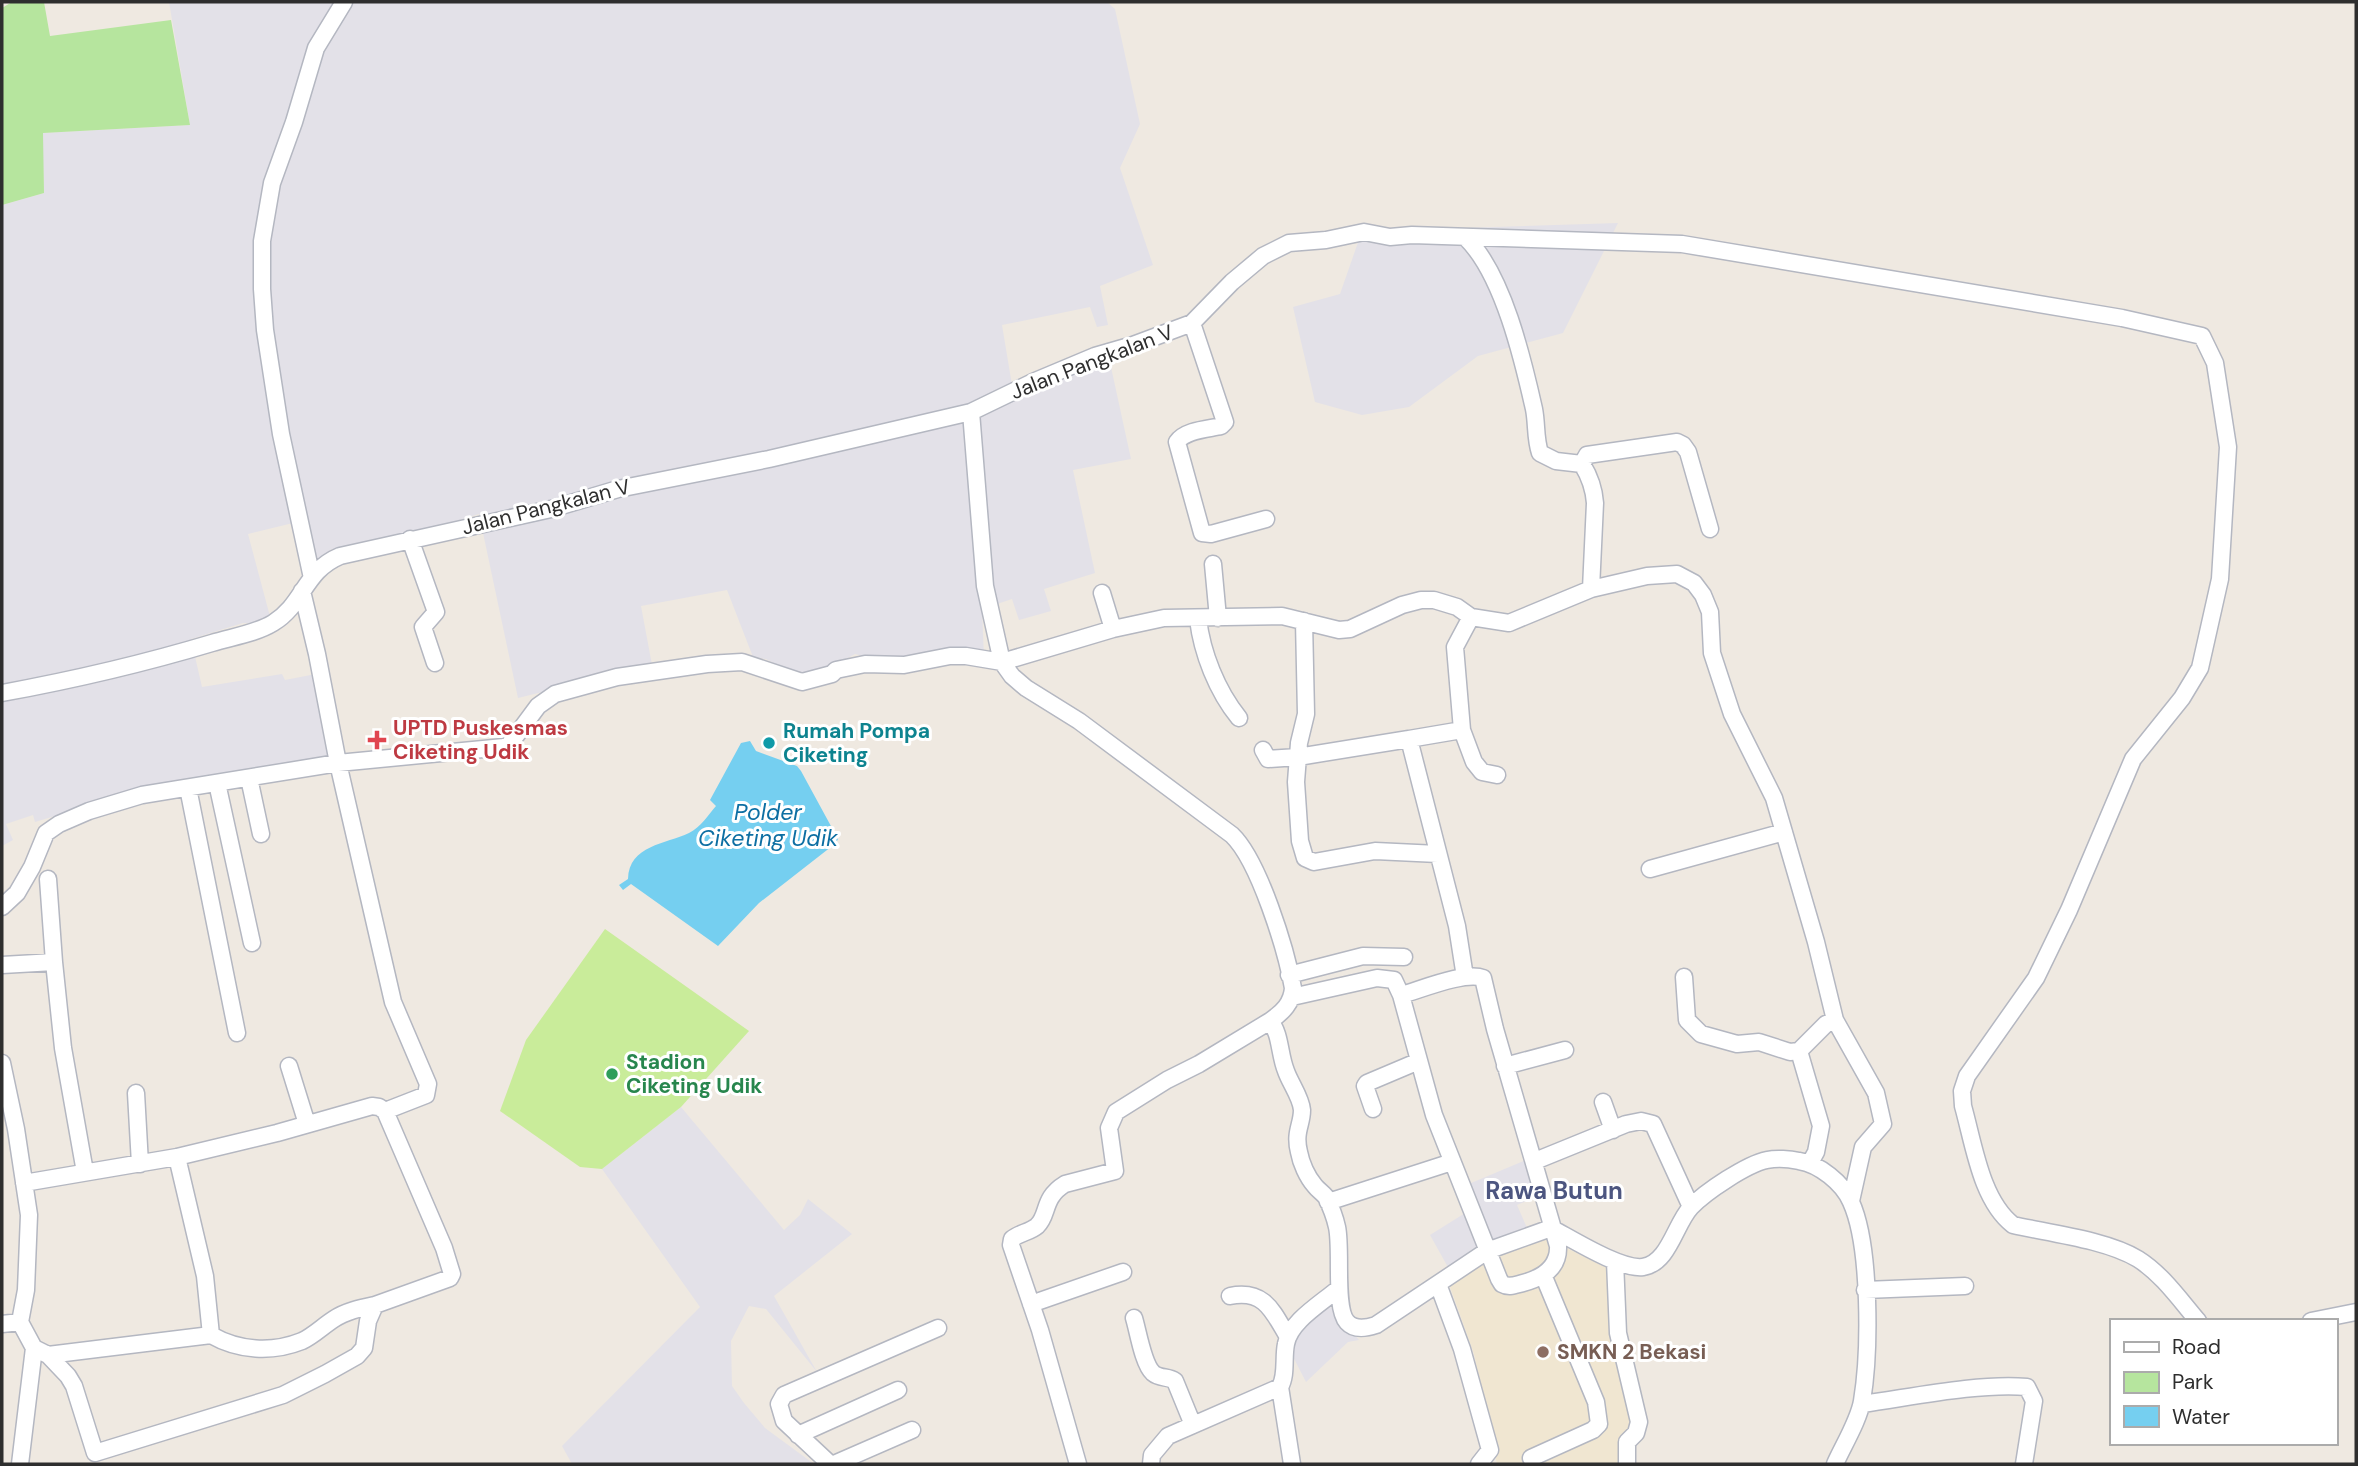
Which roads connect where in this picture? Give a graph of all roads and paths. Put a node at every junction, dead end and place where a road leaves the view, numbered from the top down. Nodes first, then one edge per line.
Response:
1 (344, 2) edge
2 (1466, 238) junction
3 (1192, 323) junction
4 (971, 412) junction
5 (1582, 464) junction
6 (1266, 519) dead end
7 (1710, 529) dead end
8 (410, 539) junction
9 (1213, 564) dead end
10 (312, 578) junction
11 (1591, 589) junction
12 (302, 592) junction
13 (1102, 593) dead end
14 (1471, 617) junction
15 (1218, 618) junction
16 (1198, 619) junction
17 (1304, 621) junction
18 (1113, 629) junction
19 (1002, 662) junction
20 (435, 663) dead end
21 (2, 692) edge
22 (1239, 718) dead end
23 (1462, 730) junction
24 (1409, 739) junction
25 (1263, 750) dead end
26 (1298, 757) junction
27 (338, 763) junction
28 (1497, 775) dead end
29 (249, 778) junction
30 (218, 783) junction
31 (188, 788) junction
32 (1784, 832) junction
33 (261, 835) dead end
34 (1438, 854) junction
35 (1650, 869) dead end
36 (48, 879) dead end
37 (2, 907) edge
38 (252, 943) dead end
39 (1367, 956) junction
40 (1404, 957) dead end
41 (54, 962) junction
42 (2, 965) edge
43 (1289, 975) junction
44 (1465, 977) junction
45 (1684, 977) dead end
46 (1377, 978) junction
47 (1401, 995) junction
48 (1292, 998) junction
49 (1835, 1020) junction
50 (1270, 1021) junction
51 (237, 1032) dead end
52 (1565, 1051) dead end
53 (1799, 1051) junction
54 (1419, 1061) junction
55 (2, 1063) edge
56 (289, 1066) dead end
57 (1505, 1066) junction
58 (136, 1093) dead end
59 (1603, 1102) dead end
60 (1373, 1109) dead end
61 (385, 1111) junction
62 (307, 1124) junction
63 (9, 1130) edge
64 (1613, 1130) junction
65 (177, 1157) junction
66 (1535, 1161) junction
67 (1452, 1162) junction
68 (1810, 1163) junction
69 (139, 1164) junction
70 (85, 1172) junction
71 (24, 1183) junction
72 (1851, 1200) junction
73 (1328, 1202) junction
74 (1691, 1207) junction
75 (1551, 1228) junction
76 (1487, 1251) junction
77 (1615, 1261) junction
78 (1123, 1272) dead end
79 (1544, 1277) junction
80 (1438, 1284) junction
81 (1965, 1286) dead end
82 (1339, 1288) junction
83 (1865, 1290) junction
84 (1230, 1296) dead end
85 (1031, 1304) junction
86 (375, 1306) junction
87 (2356, 1312) edge
88 (1134, 1318) dead end
89 (2196, 1319) edge
90 (2321, 1319) edge
91 (20, 1322) junction
92 (2, 1324) edge
93 (938, 1328) dead end
94 (211, 1335) junction
95 (1288, 1337) junction
96 (41, 1352) junction
97 (1280, 1387) junction
98 (898, 1390) dead end
99 (1862, 1404) junction
100 (1193, 1426) junction
101 (912, 1430) dead end
102 (798, 1435) junction
103 (1531, 1458) dead end
104 (97, 1459) edge
105 (20, 1464) edge
106 (832, 1464) edge
107 (1078, 1464) edge
108 (1151, 1464) edge
109 (1292, 1464) edge
110 (1479, 1464) edge
111 (1627, 1464) edge
112 (1835, 1464) edge
113 (2024, 1464) edge

1 - 10 street
2 - 3 street, Jalan Pangkalan V
2 - 5 street
2 - 89 street, Jalan Pangkalan V
3 - 4 street, Jalan Pangkalan V
3 - 6 street
4 - 8 street, Jalan Pangkalan V
4 - 19 street
5 - 7 street
5 - 11 street
8 - 10 street, Jalan Pangkalan V
8 - 20 street
9 - 15 street
10 - 12 street, Jalan Pangkalan V
11 - 14 street
11 - 32 street
12 - 21 street, Jalan Pangkalan V
12 - 27 street
13 - 18 street
14 - 17 street
14 - 23 street
15 - 16 street
15 - 17 street
16 - 18 street
16 - 22 street
17 - 26 street
18 - 19 street
19 - 27 street
19 - 43 street
23 - 24 street
23 - 28 street
24 - 26 street
24 - 34 street
25 - 26 street
26 - 34 street
27 - 29 street
27 - 61 street
29 - 30 street
29 - 33 street
30 - 31 street
30 - 38 street
31 - 37 street
31 - 51 street
32 - 35 street
32 - 49 street
34 - 44 street
36 - 41 street
39 - 40 street
39 - 43 street
39 - 46 street
41 - 42 street
41 - 70 street
43 - 48 street
44 - 47 street
44 - 57 street
45 - 53 street
46 - 47 street
46 - 48 street
47 - 54 street
48 - 50 street
49 - 53 street
49 - 72 street
50 - 73 street
50 - 85 street
52 - 57 street
53 - 68 street
54 - 60 street
54 - 67 street
55 - 63 street
56 - 62 street
57 - 66 street
58 - 69 street
59 - 64 street
61 - 62 street
61 - 86 street
62 - 65 street
63 - 71 street
64 - 66 street
64 - 74 street
65 - 69 street
65 - 94 street
66 - 75 street
67 - 73 street
67 - 76 street
68 - 72 street
68 - 74 street
69 - 70 street
70 - 71 street
71 - 91 street
72 - 83 street
73 - 82 street
74 - 77 street
75 - 76 street
75 - 77 street
75 - 79 street
76 - 79 street
76 - 80 street
77 - 111 street
78 - 85 street
79 - 103 street
80 - 82 street
80 - 110 street
81 - 83 street
82 - 95 street
83 - 99 street
84 - 95 street
85 - 107 street
86 - 94 street
86 - 104 street
87 - 90 street
88 - 100 street
91 - 92 street
91 - 96 street
93 - 102 street
94 - 96 street
95 - 97 street
96 - 104 street
96 - 105 street
97 - 100 street
97 - 109 street
98 - 102 street
99 - 112 street
99 - 113 street
100 - 108 street
101 - 106 street
102 - 106 street

